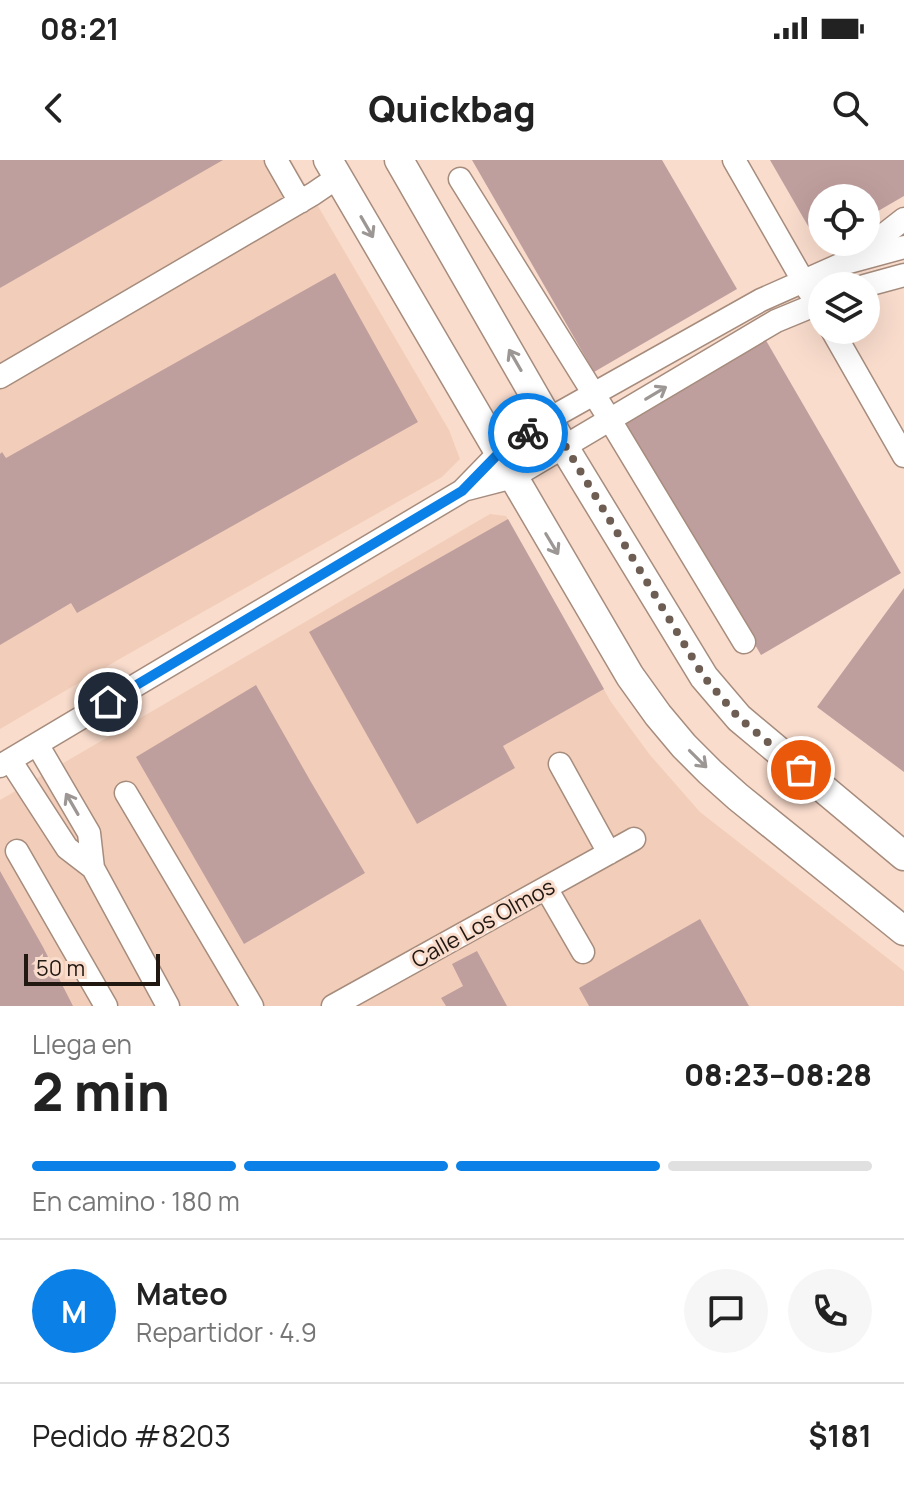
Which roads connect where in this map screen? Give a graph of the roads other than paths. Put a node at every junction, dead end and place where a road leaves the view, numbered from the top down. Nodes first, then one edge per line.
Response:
1 (276, 160) edge
2 (734, 160) edge
3 (406, 162) edge
4 (333, 168) edge
5 (460, 179) dead end
6 (300, 202) junction
7 (904, 219) edge
8 (904, 247) edge
9 (864, 258) junction
10 (904, 275) edge
11 (803, 280) junction
12 (880, 282) edge
13 (808, 288) edge
14 (808, 311) edge
15 (840, 344) edge
16 (0, 377) edge
17 (594, 394) junction
18 (549, 419) junction
19 (610, 420) junction
20 (564, 447) junction
21 (904, 456) edge
22 (506, 465) junction
23 (744, 642) dead end
24 (37, 744) junction
25 (5, 763) edge
26 (560, 764) dead end
27 (126, 793) dead end
28 (634, 839) dead end
29 (17, 851) dead end
30 (609, 853) junction
31 (904, 856) edge
32 (93, 868) junction
33 (546, 888) junction
34 (904, 931) edge
35 (583, 952) dead end
36 (106, 1006) edge
37 (168, 1006) edge
38 (252, 1006) edge
39 (333, 1006) edge

1 - 6 street
2 - 11 street
18 -> 3 main road
4 - 6 street
4 -> 22 main road
5 - 17 street
6 - 16 street
7 - 9 street
8 - 9 street
9 - 11 street
10 - 12 street
11 - 13 street
11 - 17 street
19 -> 14 street
15 - 21 street
17 - 18 street
17 - 19 street
18 - 20 main road
18 - 22 street
19 - 20 street
19 - 23 street
20 - 22 street
20 - 31 main road
22 - 24 street
22 -> 34 main road
24 - 25 street
32 -> 24 street
25 - 32 street
26 - 30 street
27 - 38 street
28 - 30 street, Calle Los Olmos
29 - 36 street
30 - 33 street, Calle Los Olmos
32 - 37 street
33 - 35 street
33 - 39 street, Calle Los Olmos

